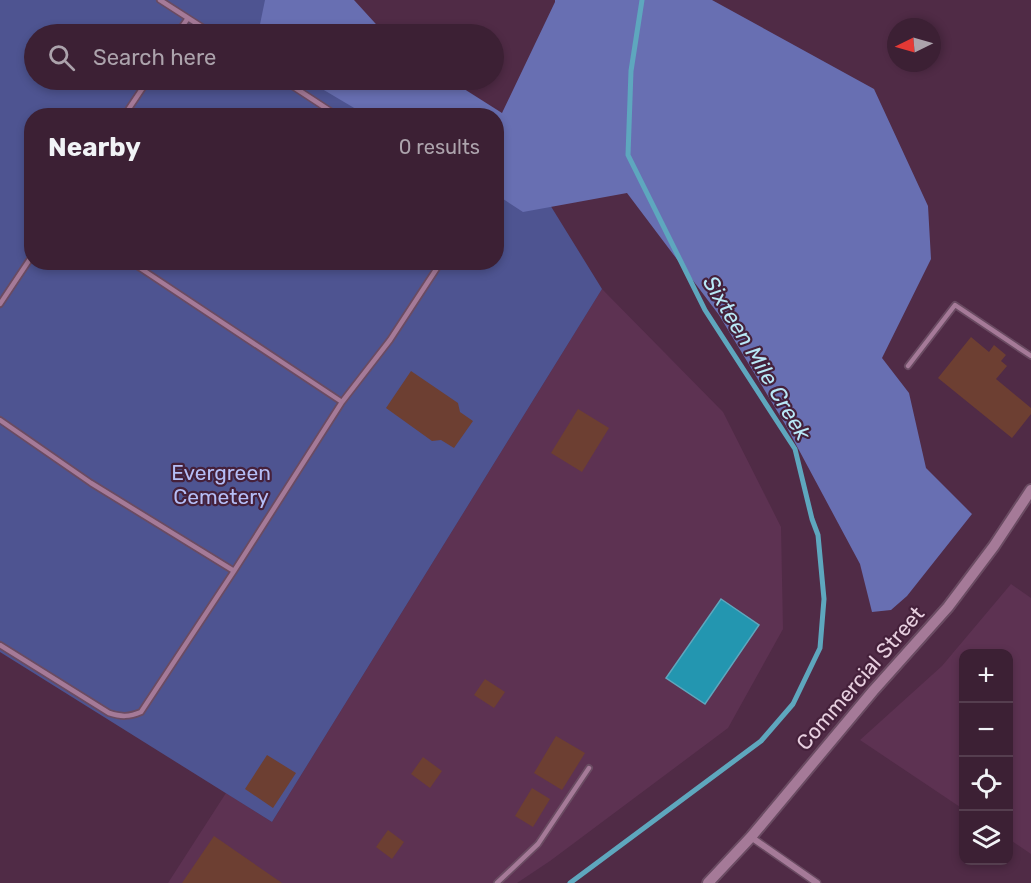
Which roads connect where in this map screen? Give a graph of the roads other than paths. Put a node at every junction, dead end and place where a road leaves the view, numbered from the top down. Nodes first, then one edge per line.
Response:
1 (160, 0) edge
2 (188, 18) junction
3 (184, 24) edge
4 (197, 24) edge
5 (141, 90) edge
6 (298, 90) edge
7 (129, 108) edge
8 (326, 108) edge
9 (24, 268) edge
10 (143, 270) edge
11 (436, 270) edge
12 (0, 304) edge
13 (1031, 356) edge
14 (908, 366) dead end
15 (342, 402) junction
16 (0, 420) edge
17 (1031, 490) edge
18 (234, 571) junction
19 (0, 645) edge
20 (589, 768) dead end
21 (751, 837) junction
22 (497, 883) edge
23 (708, 883) edge
24 (817, 883) edge

1 - 2 lane
2 - 3 lane
2 - 4 lane
5 - 7 lane
6 - 8 lane
9 - 12 lane
10 - 15 lane
11 - 15 lane
13 - 14 lane
15 - 18 lane
16 - 18 lane
17 - 21 street, Commercial Street
18 - 19 lane
20 - 22 lane
21 - 23 street, Commercial Street
21 - 24 street

